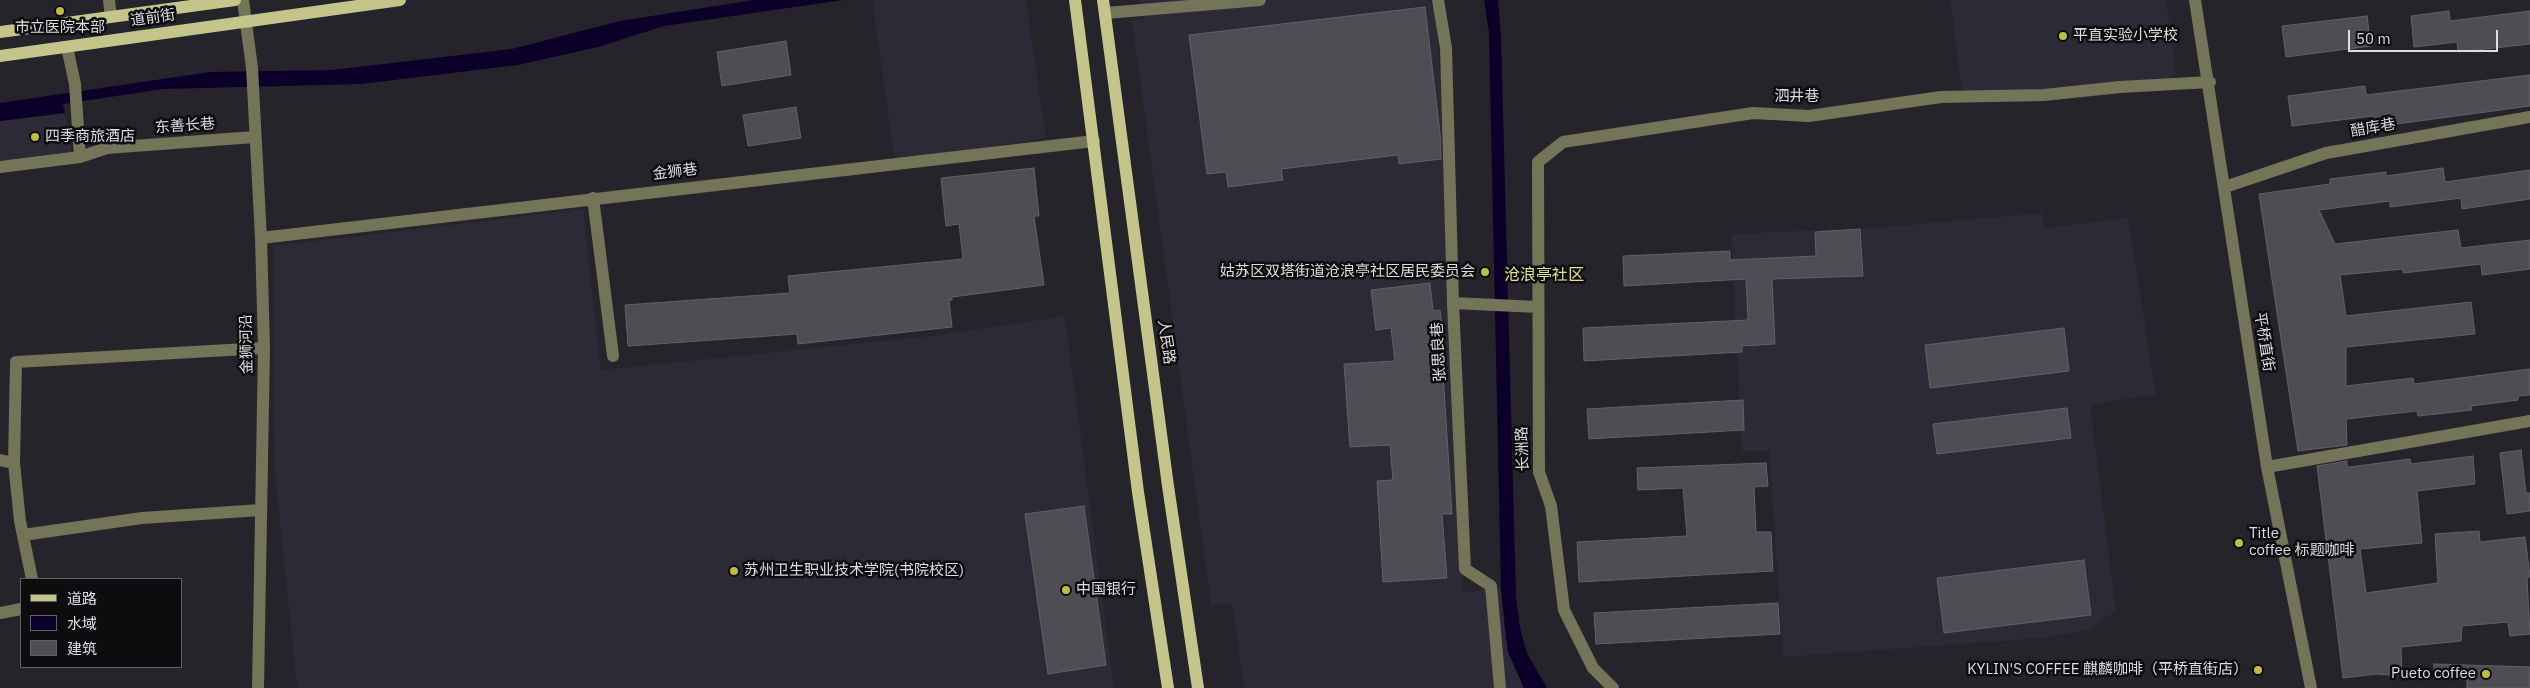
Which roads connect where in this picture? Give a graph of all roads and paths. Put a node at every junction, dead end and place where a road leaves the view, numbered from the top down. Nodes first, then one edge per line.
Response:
1 (109, 0) edge
2 (235, 0) edge
3 (243, 0) edge
4 (400, 0) edge
5 (1074, 0) edge
6 (1260, 0) edge
7 (1438, 0) edge
8 (2196, 0) edge
9 (1104, 5) edge
10 (111, 17) junction
11 (246, 22) junction
12 (0, 32) edge
13 (67, 47) junction
14 (0, 56) edge
15 (2210, 82) junction
16 (2530, 117) edge
17 (254, 137) junction
18 (1094, 141) junction
19 (80, 157) junction
20 (0, 168) edge
21 (2224, 187) junction
22 (593, 198) junction
23 (261, 238) junction
24 (1453, 303) junction
25 (1538, 307) junction
26 (264, 348) junction
27 (613, 356) dead end
28 (2530, 421) edge
29 (0, 460) edge
30 (14, 463) junction
31 (2268, 467) junction
32 (261, 510) junction
33 (23, 535) junction
34 (32, 578) edge
35 (20, 609) edge
36 (0, 613) edge
37 (258, 688) edge
38 (1168, 688) edge
39 (1198, 688) edge
40 (1500, 688) edge
41 (1613, 688) edge
42 (2311, 688) edge

1 - 10 street
2 - 10 main road, 道前街
3 - 11 street, 金狮河沿
4 - 11 main road, 道前街
5 - 18 main road
6 - 9 street
7 - 24 street, 张思良巷
8 - 15 street, 平桥直街
9 - 39 main road, 人民路
10 - 12 main road, 道前街
11 - 13 main road, 道前街
11 - 17 street, 金狮河沿
13 - 14 main road, 道前街
13 - 19 street
15 - 21 street, 平桥直街
15 - 25 street, 泗井巷
16 - 21 street, 醋库巷
17 - 19 street, 东善长巷
17 - 23 street, 金狮河沿
18 - 22 street, 金狮巷
18 - 38 main road
19 - 20 street, 东善长巷
21 - 31 street, 平桥直街
22 - 23 street, 金狮巷
22 - 27 street
23 - 26 street, 金狮河沿
24 - 25 street
24 - 40 street, 张思良巷
25 - 41 street, 长洲路
26 - 30 street
26 - 32 street, 金狮河沿
28 - 31 street
29 - 30 street
30 - 33 street
31 - 42 street, 平桥直街
32 - 33 street
32 - 37 street, 金狮河沿
33 - 34 street
35 - 36 street

